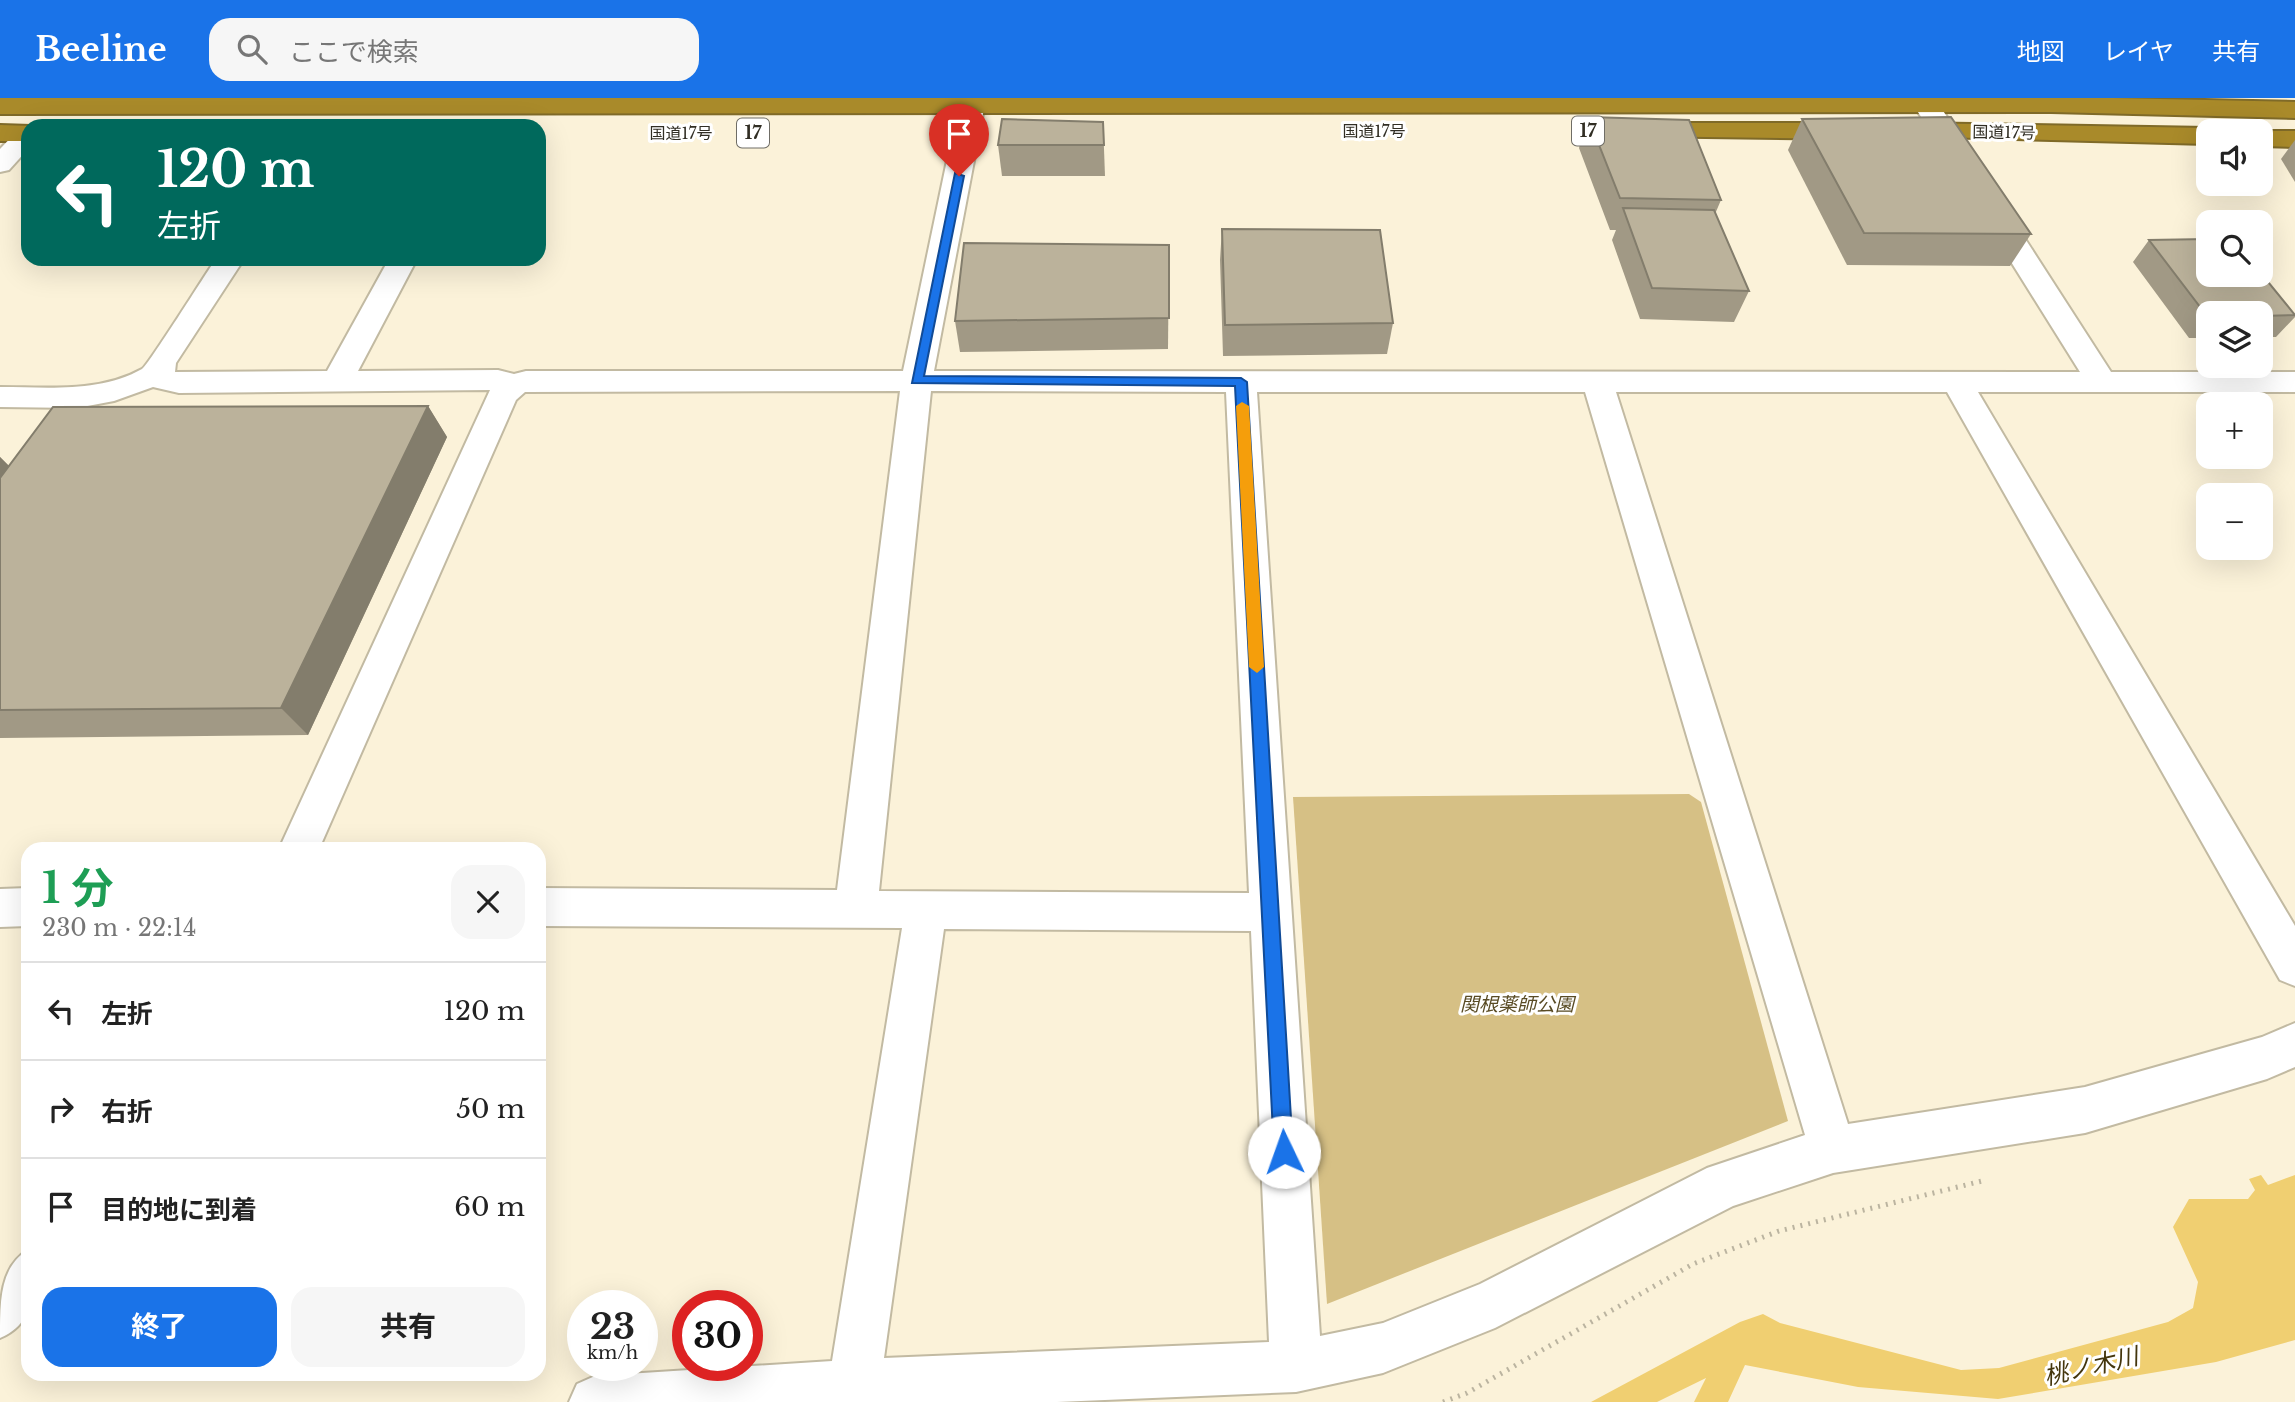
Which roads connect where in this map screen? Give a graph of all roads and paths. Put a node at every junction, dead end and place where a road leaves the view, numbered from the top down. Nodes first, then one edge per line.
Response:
1 (1866, 101) edge
2 (1923, 101) edge
3 (0, 106) edge
4 (2292, 106) edge
5 (971, 117) edge
6 (1609, 131) edge
7 (1943, 131) junction
8 (0, 133) edge
9 (21, 134) edge
10 (2196, 136) edge
11 (2273, 138) edge
12 (2295, 139) edge
13 (21, 142) edge
14 (0, 164) edge
15 (0, 171) edge
16 (21, 171) edge
17 (225, 266) edge
18 (399, 266) edge
19 (159, 374) junction
20 (917, 380) junction
21 (1597, 381) junction
22 (337, 382) junction
23 (1241, 382) junction
24 (1957, 382) junction
25 (2102, 382) junction
26 (2295, 382) edge
27 (514, 385) junction
28 (0, 397) edge
29 (302, 842) edge
30 (21, 907) edge
31 (546, 907) edge
32 (0, 908) edge
33 (856, 908) junction
34 (926, 908) junction
35 (1270, 912) junction
36 (2295, 966) edge
37 (2295, 1044) edge
38 (1833, 1150) junction
39 (1993, 1179) dead end
40 (21, 1284) edge
41 (0, 1313) edge
42 (1296, 1367) junction
43 (854, 1385) junction
44 (596, 1402) edge
45 (1443, 1402) edge

1 - 2 highway, 国道17号 / 17
1 - 5 highway, 国道17号 / 17
2 - 4 highway, 国道17号 / 17
2 - 7 street
3 - 5 highway, 国道17号 / 17
5 - 20 street
6 - 7 highway, 国道17号 / 17
7 - 10 highway, 国道17号 / 17
7 - 25 street
8 - 9 highway
11 - 12 highway
13 - 14 street
15 - 16 street
17 - 19 street
18 - 22 street
19 - 22 street
19 - 28 street
20 - 23 street
20 - 27 street
20 - 33 street
21 - 23 street
21 - 24 street
21 - 38 street
22 - 27 street
23 - 35 street
24 - 25 street
24 - 36 street
25 - 26 street
27 - 29 street
30 - 32 street
31 - 33 street
33 - 34 street
34 - 35 street
34 - 43 street
35 - 42 street
37 - 38 street
38 - 42 street
39 - 45 path
40 - 41 street
42 - 43 street
43 - 44 street

